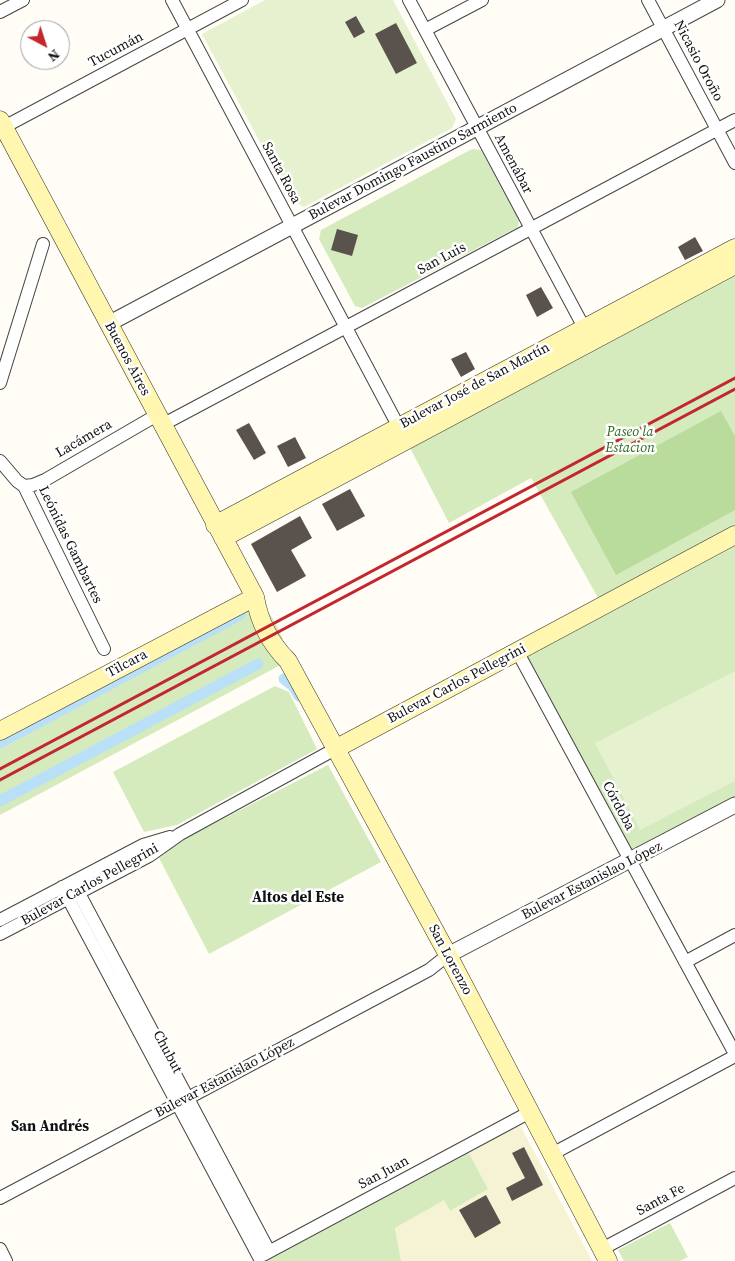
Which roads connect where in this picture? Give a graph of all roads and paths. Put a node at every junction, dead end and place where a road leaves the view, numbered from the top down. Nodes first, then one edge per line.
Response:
1 (24, 0) edge
2 (172, 0) edge
3 (242, 0) edge
4 (409, 0) edge
5 (482, 0) edge
6 (648, 0) edge
7 (718, 0) edge
8 (0, 12) edge
9 (188, 29) junction
10 (664, 29) junction
11 (425, 30) junction
12 (735, 120) edge
13 (2, 123) edge
14 (477, 128) junction
15 (717, 130) junction
16 (735, 163) edge
17 (292, 226) junction
18 (531, 229) junction
19 (43, 244) dead end
20 (735, 248) edge
21 (735, 265) edge
22 (108, 324) junction
23 (346, 327) junction
24 (588, 335) junction
25 (0, 383) edge
26 (159, 420) junction
27 (402, 434) junction
28 (0, 461) edge
29 (24, 486) junction
30 (219, 531) junction
31 (735, 535) edge
32 (255, 597) junction
33 (274, 634) joint
34 (104, 650) dead end
35 (517, 651) junction
36 (0, 731) edge
37 (337, 748) junction
38 (735, 805) edge
39 (630, 861) junction
40 (70, 890) junction
41 (0, 920) edge
42 (0, 934) edge
43 (735, 935) edge
44 (448, 955) junction
45 (685, 962) junction
46 (735, 1055) edge
47 (181, 1097) junction
48 (530, 1112) junction
49 (552, 1154) junction
50 (735, 1178) edge
51 (0, 1188) edge
52 (0, 1198) edge
53 (0, 1249) edge
54 (605, 1255) edge
55 (260, 1257) edge
56 (6, 1261) edge

1 - 8 street
2 - 9 street, Santa Rosa
3 - 9 street, Tucumán
4 - 11 street, Amenábar
5 - 11 street
6 - 10 street, Nicasio Oroño
7 - 10 street, Bulevar Domingo Faustino Sarmiento
9 - 13 street, Tucumán
9 - 17 street, Santa Rosa
10 - 14 street, Bulevar Domingo Faustino Sarmiento
10 - 15 street, Nicasio Oroño
11 - 14 street, Amenábar
12 - 15 street, San Luis
13 - 22 main road, Buenos Aires
14 - 17 street, Bulevar Domingo Faustino Sarmiento
14 - 18 street, Amenábar
15 - 16 street, Nicasio Oroño
15 - 18 street, San Luis
17 - 22 street, Bulevar Domingo Faustino Sarmiento
17 - 23 street, Santa Rosa
18 - 23 street, San Luis
18 - 24 street, Amenábar
19 - 25 street
20 - 24 main road, Bulevar José de San Martín
21 - 24 main road, Bulevar José de San Martín
22 - 26 main road, Buenos Aires
23 - 26 street, San Luis
23 - 27 street, Santa Rosa
24 - 27 main road, Bulevar José de San Martín
26 - 29 street, Lacámera
26 - 30 main road, Buenos Aires
27 - 30 main road, Bulevar José de San Martín
28 - 29 street, Leónidas Gambartes
29 - 34 street, Leónidas Gambartes
30 - 32 main road, Buenos Aires
31 - 35 main road, Bulevar Carlos Pellegrini
32 - 33 main road, Buenos Aires
32 - 36 main road, Tilcara
33 - 37 main road, San Lorenzo
35 - 37 main road, Bulevar Carlos Pellegrini
35 - 39 street, Córdoba
37 - 40 street, Bulevar Carlos Pellegrini
37 - 44 main road, San Lorenzo
38 - 39 street, Bulevar Estanislao López
39 - 44 street, Bulevar Estanislao López
39 - 45 street, Córdoba
40 - 41 street, Bulevar Carlos Pellegrini
40 - 42 street, Bulevar Carlos Pellegrini
40 - 47 street, Chubut
43 - 45 street
44 - 47 street, Bulevar Estanislao López
44 - 48 main road, San Lorenzo
45 - 46 street, Córdoba
46 - 49 street
47 - 51 street, Bulevar Estanislao López
47 - 52 street, Bulevar Estanislao López
47 - 55 street, Chubut
48 - 49 main road, San Lorenzo
48 - 55 street, San Juan
49 - 54 main road, San Lorenzo
50 - 54 street, Santa Fe
53 - 56 street

